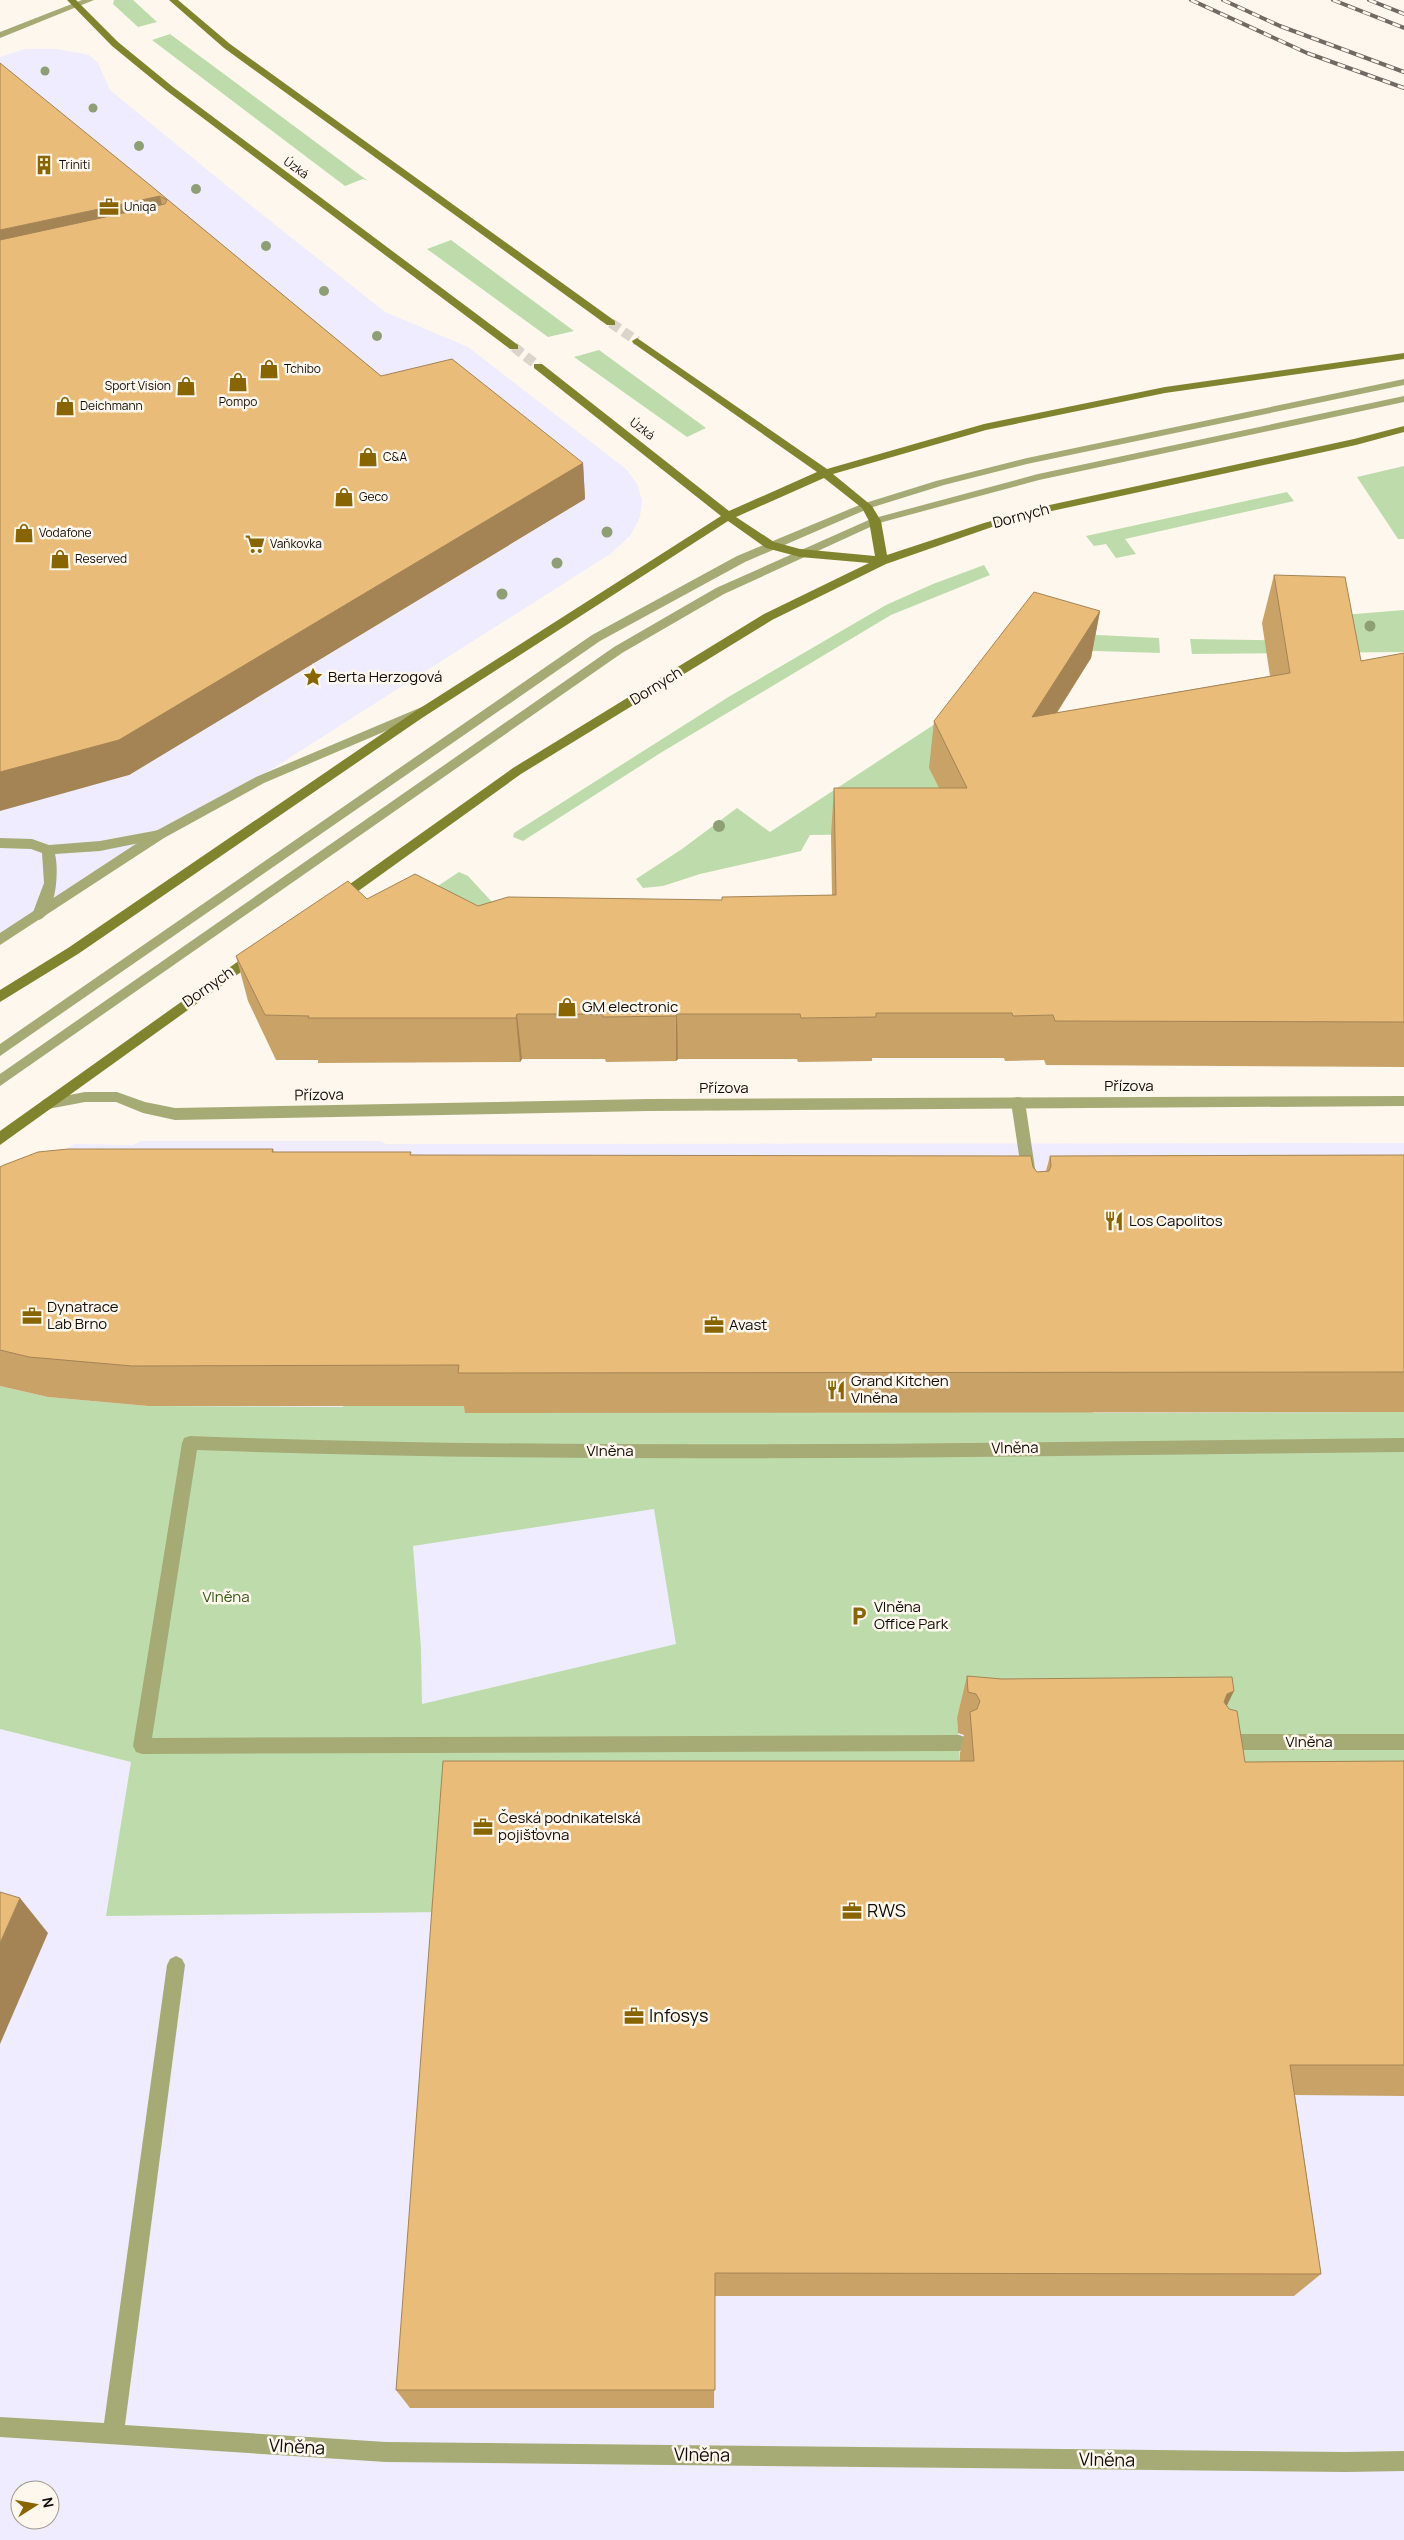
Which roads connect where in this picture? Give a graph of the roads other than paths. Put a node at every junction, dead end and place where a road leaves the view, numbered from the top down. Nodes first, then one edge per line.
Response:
1 (90, 0) edge
2 (173, 0) edge
3 (73, 3) edge
4 (0, 35) edge
5 (611, 323) tunnel mouth
6 (637, 341) tunnel mouth
7 (514, 347) tunnel mouth
8 (1404, 356) edge
9 (538, 366) tunnel mouth
10 (1404, 382) edge
11 (1404, 400) edge
12 (1404, 429) edge
13 (825, 473) junction
14 (866, 506) junction
15 (728, 516) junction
16 (875, 521) junction
17 (770, 546) junction
18 (800, 553) junction
19 (882, 560) junction
20 (430, 707) junction
21 (159, 835) junction
22 (0, 844) edge
23 (48, 850) junction
24 (328, 905) edge
25 (39, 915) junction
26 (0, 940) edge
27 (264, 948) edge
28 (0, 998) edge
29 (0, 1051) edge
30 (0, 1081) edge
31 (1404, 1101) edge
32 (1018, 1102) junction
33 (48, 1104) junction
34 (0, 1139) edge
35 (1031, 1191) edge
36 (1404, 1445) edge
37 (1215, 1742) edge
38 (1404, 1742) edge
39 (959, 1743) dead end
40 (176, 1964) dead end
41 (0, 2427) edge
42 (113, 2436) junction
43 (1404, 2462) edge

1 - 3 street
2 - 5 main road
3 - 4 street
3 - 7 main road, Úzká
6 - 13 main road
8 - 13 main road
9 - 15 main road, Úzká
10 - 14 street
11 - 16 street
12 - 19 main road, Dornych
13 - 14 main road
13 - 15 main road
14 - 16 main road
14 - 17 street
15 - 17 main road, Úzká
15 - 20 main road
16 - 18 street
16 - 19 main road
17 - 18 main road
17 - 29 street
18 - 19 main road
18 - 30 street
19 - 24 main road, Dornych
20 - 21 street
20 - 28 main road
21 - 23 street
21 - 25 street
22 - 23 street
23 - 25 street
25 - 26 street
27 - 33 main road, Dornych
31 - 32 street, Přízova
32 - 33 street, Přízova
32 - 35 street
33 - 34 main road, Dornych
36 - 39 street, Vlněna
37 - 38 street, Vlněna
40 - 42 street
41 - 42 street, Vlněna
42 - 43 street, Vlněna

